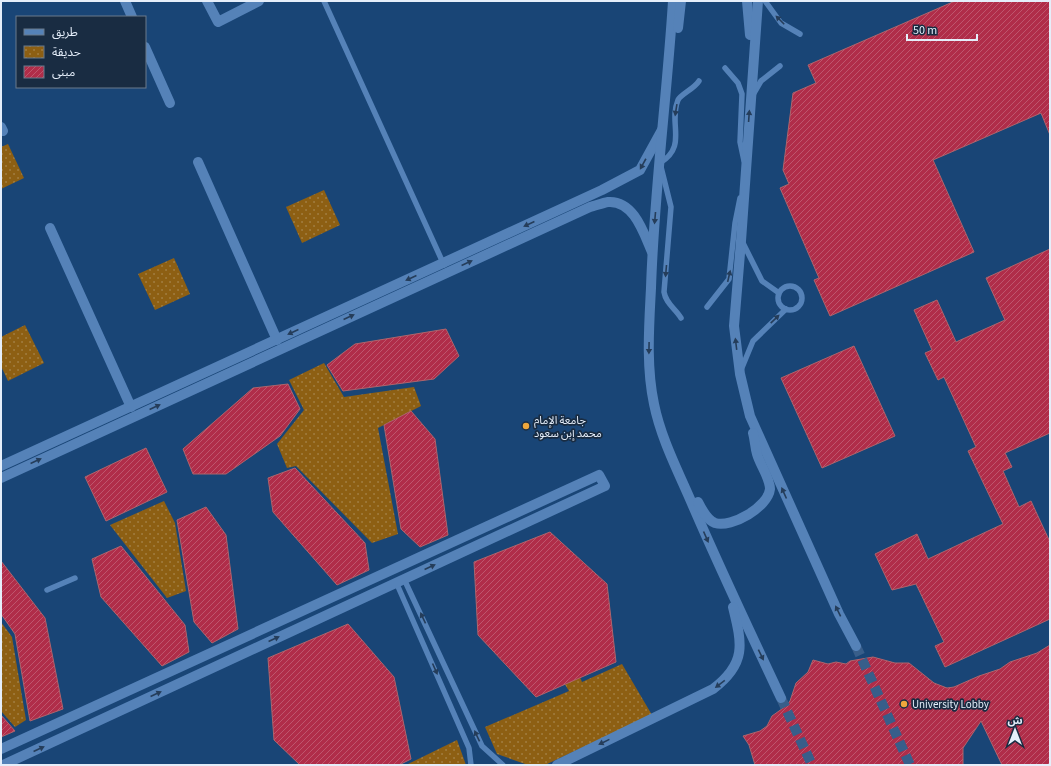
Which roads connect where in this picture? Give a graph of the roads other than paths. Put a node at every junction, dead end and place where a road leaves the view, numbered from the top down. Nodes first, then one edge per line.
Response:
1 (125, 1) edge
2 (207, 1) edge
3 (259, 1) edge
4 (324, 1) edge
5 (673, 1) edge
6 (681, 1) edge
7 (748, 1) edge
8 (758, 1) edge
9 (765, 1) edge
10 (132, 16) edge
11 (800, 34) dead end
12 (146, 48) edge
13 (754, 50) junction
14 (780, 66) dead end
15 (725, 68) dead end
16 (699, 81) dead end
17 (668, 82) junction
18 (750, 99) junction
19 (170, 103) dead end
20 (662, 130) junction
21 (198, 162) dead end
22 (660, 163) junction
23 (746, 170) junction
24 (50, 228) dead end
25 (742, 241) junction
26 (652, 252) junction
27 (445, 268) junction
28 (779, 293) junction
29 (706, 307) dead end
30 (786, 309) junction
31 (681, 318) dead end
32 (277, 340) junction
33 (740, 374) junction
34 (131, 407) junction
35 (750, 416) junction
36 (671, 456) junction
37 (1, 466) edge
38 (1, 478) edge
39 (75, 578) dead end
40 (400, 581) junction
41 (727, 583) junction
42 (47, 590) dead end
43 (856, 646) tunnel mouth
44 (169, 672) junction
45 (175, 685) junction
46 (781, 698) tunnel mouth
47 (1, 749) edge
48 (3, 765) edge
49 (471, 765) edge
50 (503, 765) edge
51 (557, 765) edge

1 - 10 street
2 - 3 street
4 - 27 lane
5 - 17 street
6 - 17 street
7 - 13 street
8 - 13 street
11 -> 9 lane
12 - 19 street
13 - 18 street
14 - 18 lane
15 - 23 lane
16 -> 22 lane
17 - 20 street
23 -> 18 street
20 - 22 street
20 -> 27 street
21 - 32 street
22 -> 26 street
22 -> 31 lane
23 - 25 street
29 -> 23 lane
24 - 34 street
25 - 28 lane
33 -> 25 street
27 -> 26 street
26 -> 36 street
27 -> 32 street
38 -> 27 street
28 - 30 lane
28 - 30 lane
33 -> 30 lane
32 - 34 street
33 - 35 street
34 - 37 street
35 - 36 street
43 -> 35 street
36 -> 41 street
39 - 42 lane
40 -> 44 street
45 -> 40 street
40 -> 49 lane
50 -> 40 lane
41 -> 46 street
41 -> 51 street
44 - 45 street
44 - 47 street
48 -> 45 street

